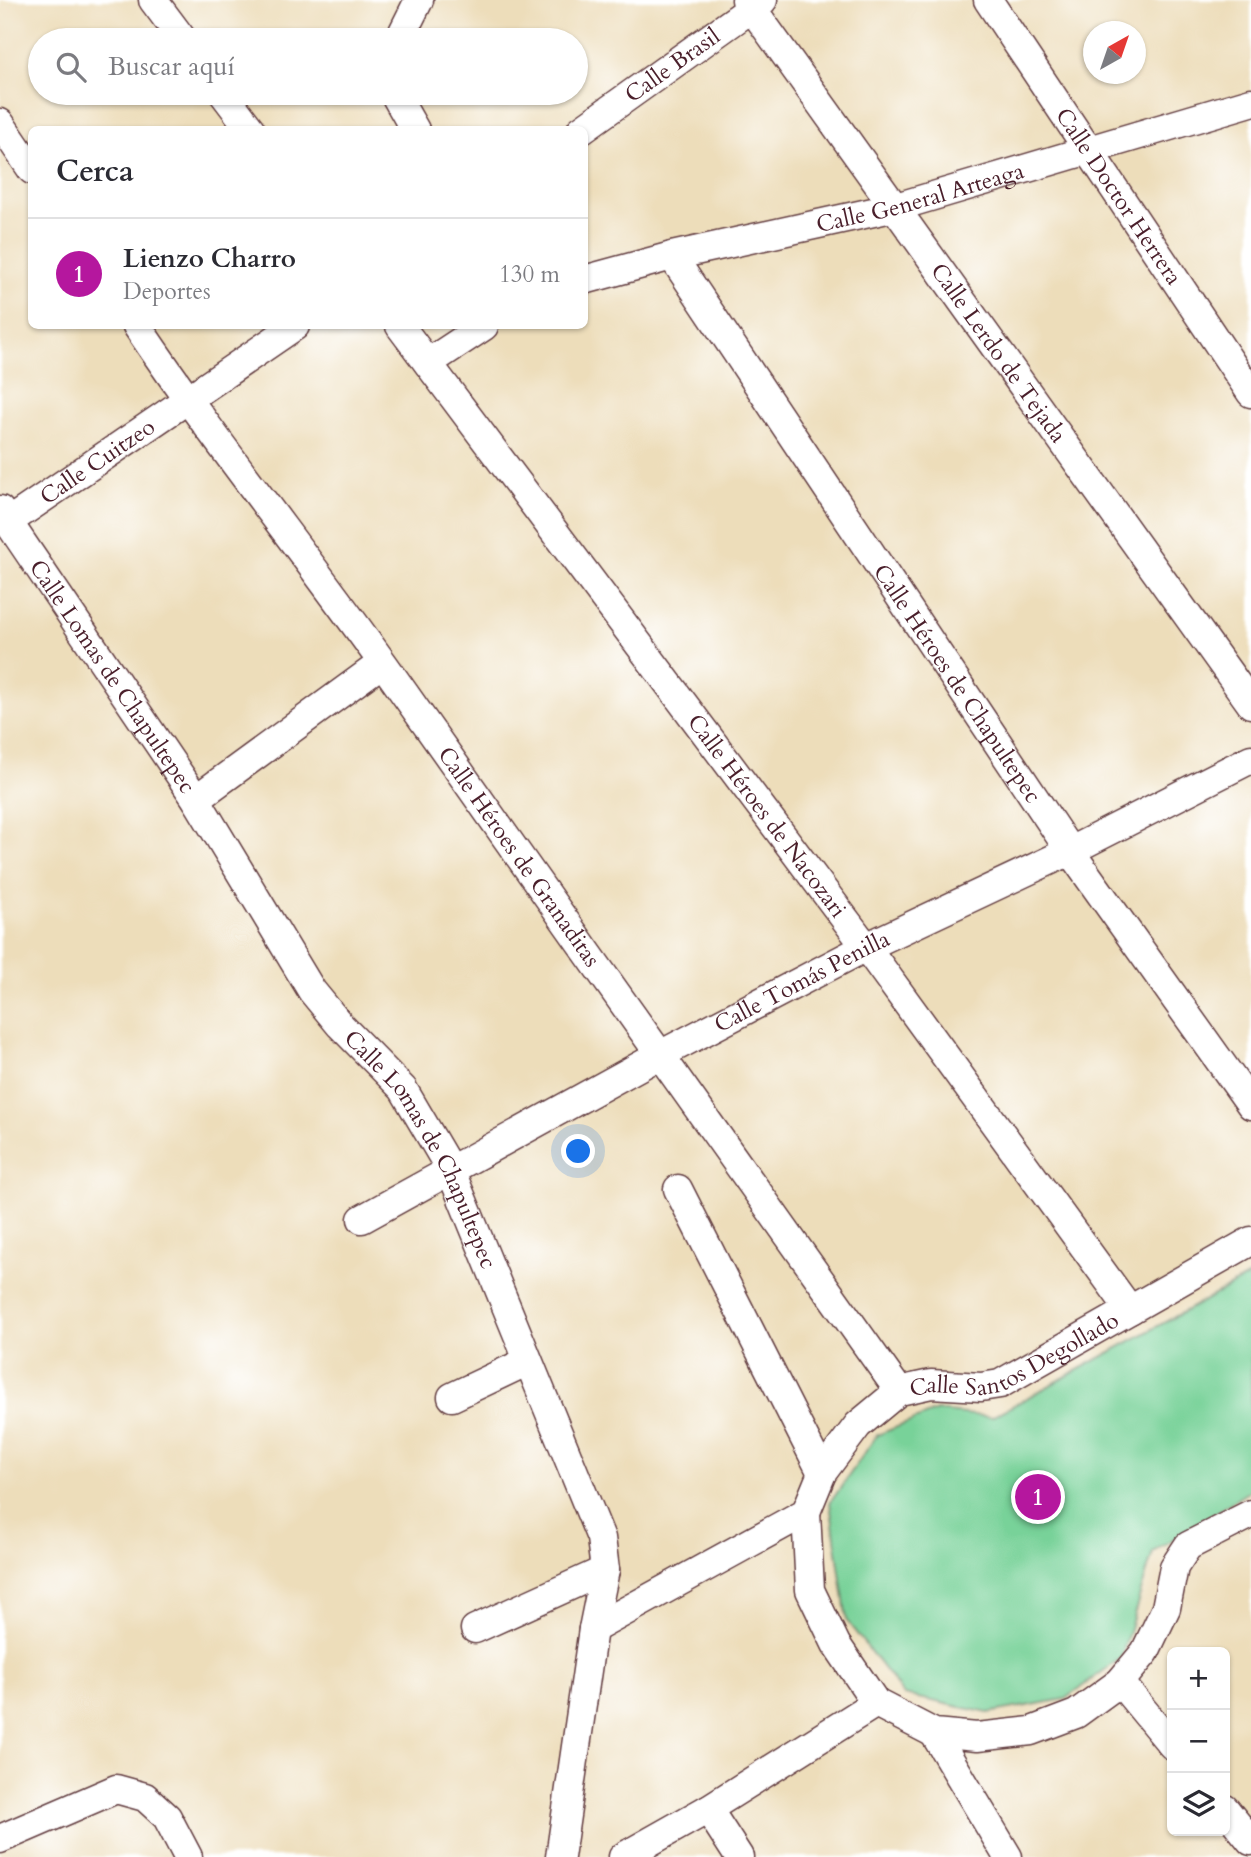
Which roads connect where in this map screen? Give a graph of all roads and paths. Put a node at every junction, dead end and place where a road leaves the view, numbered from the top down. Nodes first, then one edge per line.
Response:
1 (153, 0) edge
2 (419, 0) edge
3 (988, 0) edge
4 (754, 3) edge
5 (174, 28) edge
6 (405, 28) edge
7 (1251, 102) edge
8 (232, 105) edge
9 (401, 105) edge
10 (0, 123) edge
11 (248, 126) edge
12 (413, 126) edge
13 (586, 126) edge
14 (1087, 149) junction
15 (28, 164) edge
16 (896, 207) junction
17 (672, 256) junction
18 (588, 279) edge
19 (138, 329) edge
20 (291, 329) edge
21 (402, 329) edge
22 (479, 329) edge
23 (428, 363) junction
24 (1251, 393) edge
25 (186, 399) junction
26 (4, 516) edge
27 (382, 663) junction
28 (1251, 704) edge
29 (1251, 759) edge
30 (196, 799) junction
31 (1070, 851) junction
32 (866, 947) junction
33 (659, 1056) junction
34 (1251, 1105) edge
35 (450, 1169) junction
36 (678, 1189) dead end
37 (362, 1219) dead end
38 (1251, 1241) edge
39 (1130, 1310) junction
40 (528, 1361) junction
41 (899, 1391) junction
42 (452, 1397) dead end
43 (822, 1473) junction
44 (806, 1512) junction
45 (1251, 1514) edge
46 (605, 1570) junction
47 (475, 1629) dead end
48 (593, 1629) junction
49 (1120, 1682) junction
50 (876, 1703) junction
51 (933, 1733) junction
52 (1167, 1739) edge
53 (708, 1809) junction
54 (1230, 1815) edge
55 (0, 1839) edge
56 (1251, 1841) edge
57 (188, 1857) edge
58 (560, 1857) edge
59 (624, 1857) edge
60 (739, 1857) edge
61 (1008, 1857) edge

1 - 5 street
2 - 6 street
3 - 14 street, Calle Doctor Herrera
4 - 13 street, Calle Brasil
4 - 16 street, Calle Lerdo de Tejada
7 - 14 street, Calle General Arteaga
8 - 11 street
9 - 12 street
10 - 15 street
14 - 16 street, Calle General Arteaga
14 - 24 street, Calle Doctor Herrera
16 - 17 street, Calle General Arteaga
16 - 28 street, Calle Lerdo de Tejada
17 - 18 street, Calle General Arteaga
17 - 31 street, Calle Héroes de Chapultepec
19 - 25 street, Calle Héroes de Granaditas
20 - 25 street
21 - 23 street, Calle Héroes de Nacozari
22 - 23 street
23 - 32 street, Calle Héroes de Nacozari
25 - 26 street, Calle Cuitzeo
25 - 27 street, Calle Héroes de Granaditas
26 - 30 street, Calle Lomas de Chapultepec
27 - 30 street
27 - 33 street, Calle Héroes de Granaditas
29 - 31 street, Calle Tomás Penilla
30 - 35 street, Calle Lomas de Chapultepec
31 - 32 street, Calle Tomás Penilla
31 - 34 street, Calle Héroes de Chapultepec
32 - 33 street, Calle Tomás Penilla
32 - 39 street, Calle Héroes de Nacozari
33 - 35 street, Calle Tomás Penilla
33 - 41 street, Calle Héroes de Granaditas
35 - 37 street, Calle Tomás Penilla
35 - 40 street, Calle Lomas de Chapultepec
36 - 43 street
38 - 39 street, Calle Santos Degollado
39 - 41 street, Calle Santos Degollado
40 - 42 street
40 - 46 street, Calle Lomas de Chapultepec
41 - 43 street, Calle Santos Degollado
43 - 44 street, Calle Santos Degollado
44 - 48 street
44 - 50 street
45 - 49 street
46 - 47 street
46 - 48 street, Calle Lomas de Chapultepec
48 - 58 street, Calle Lomas de Chapultepec
49 - 51 street
49 - 52 street
50 - 51 street
50 - 53 street
51 - 61 street
53 - 59 street
53 - 60 street
54 - 56 street
55 - 57 street

